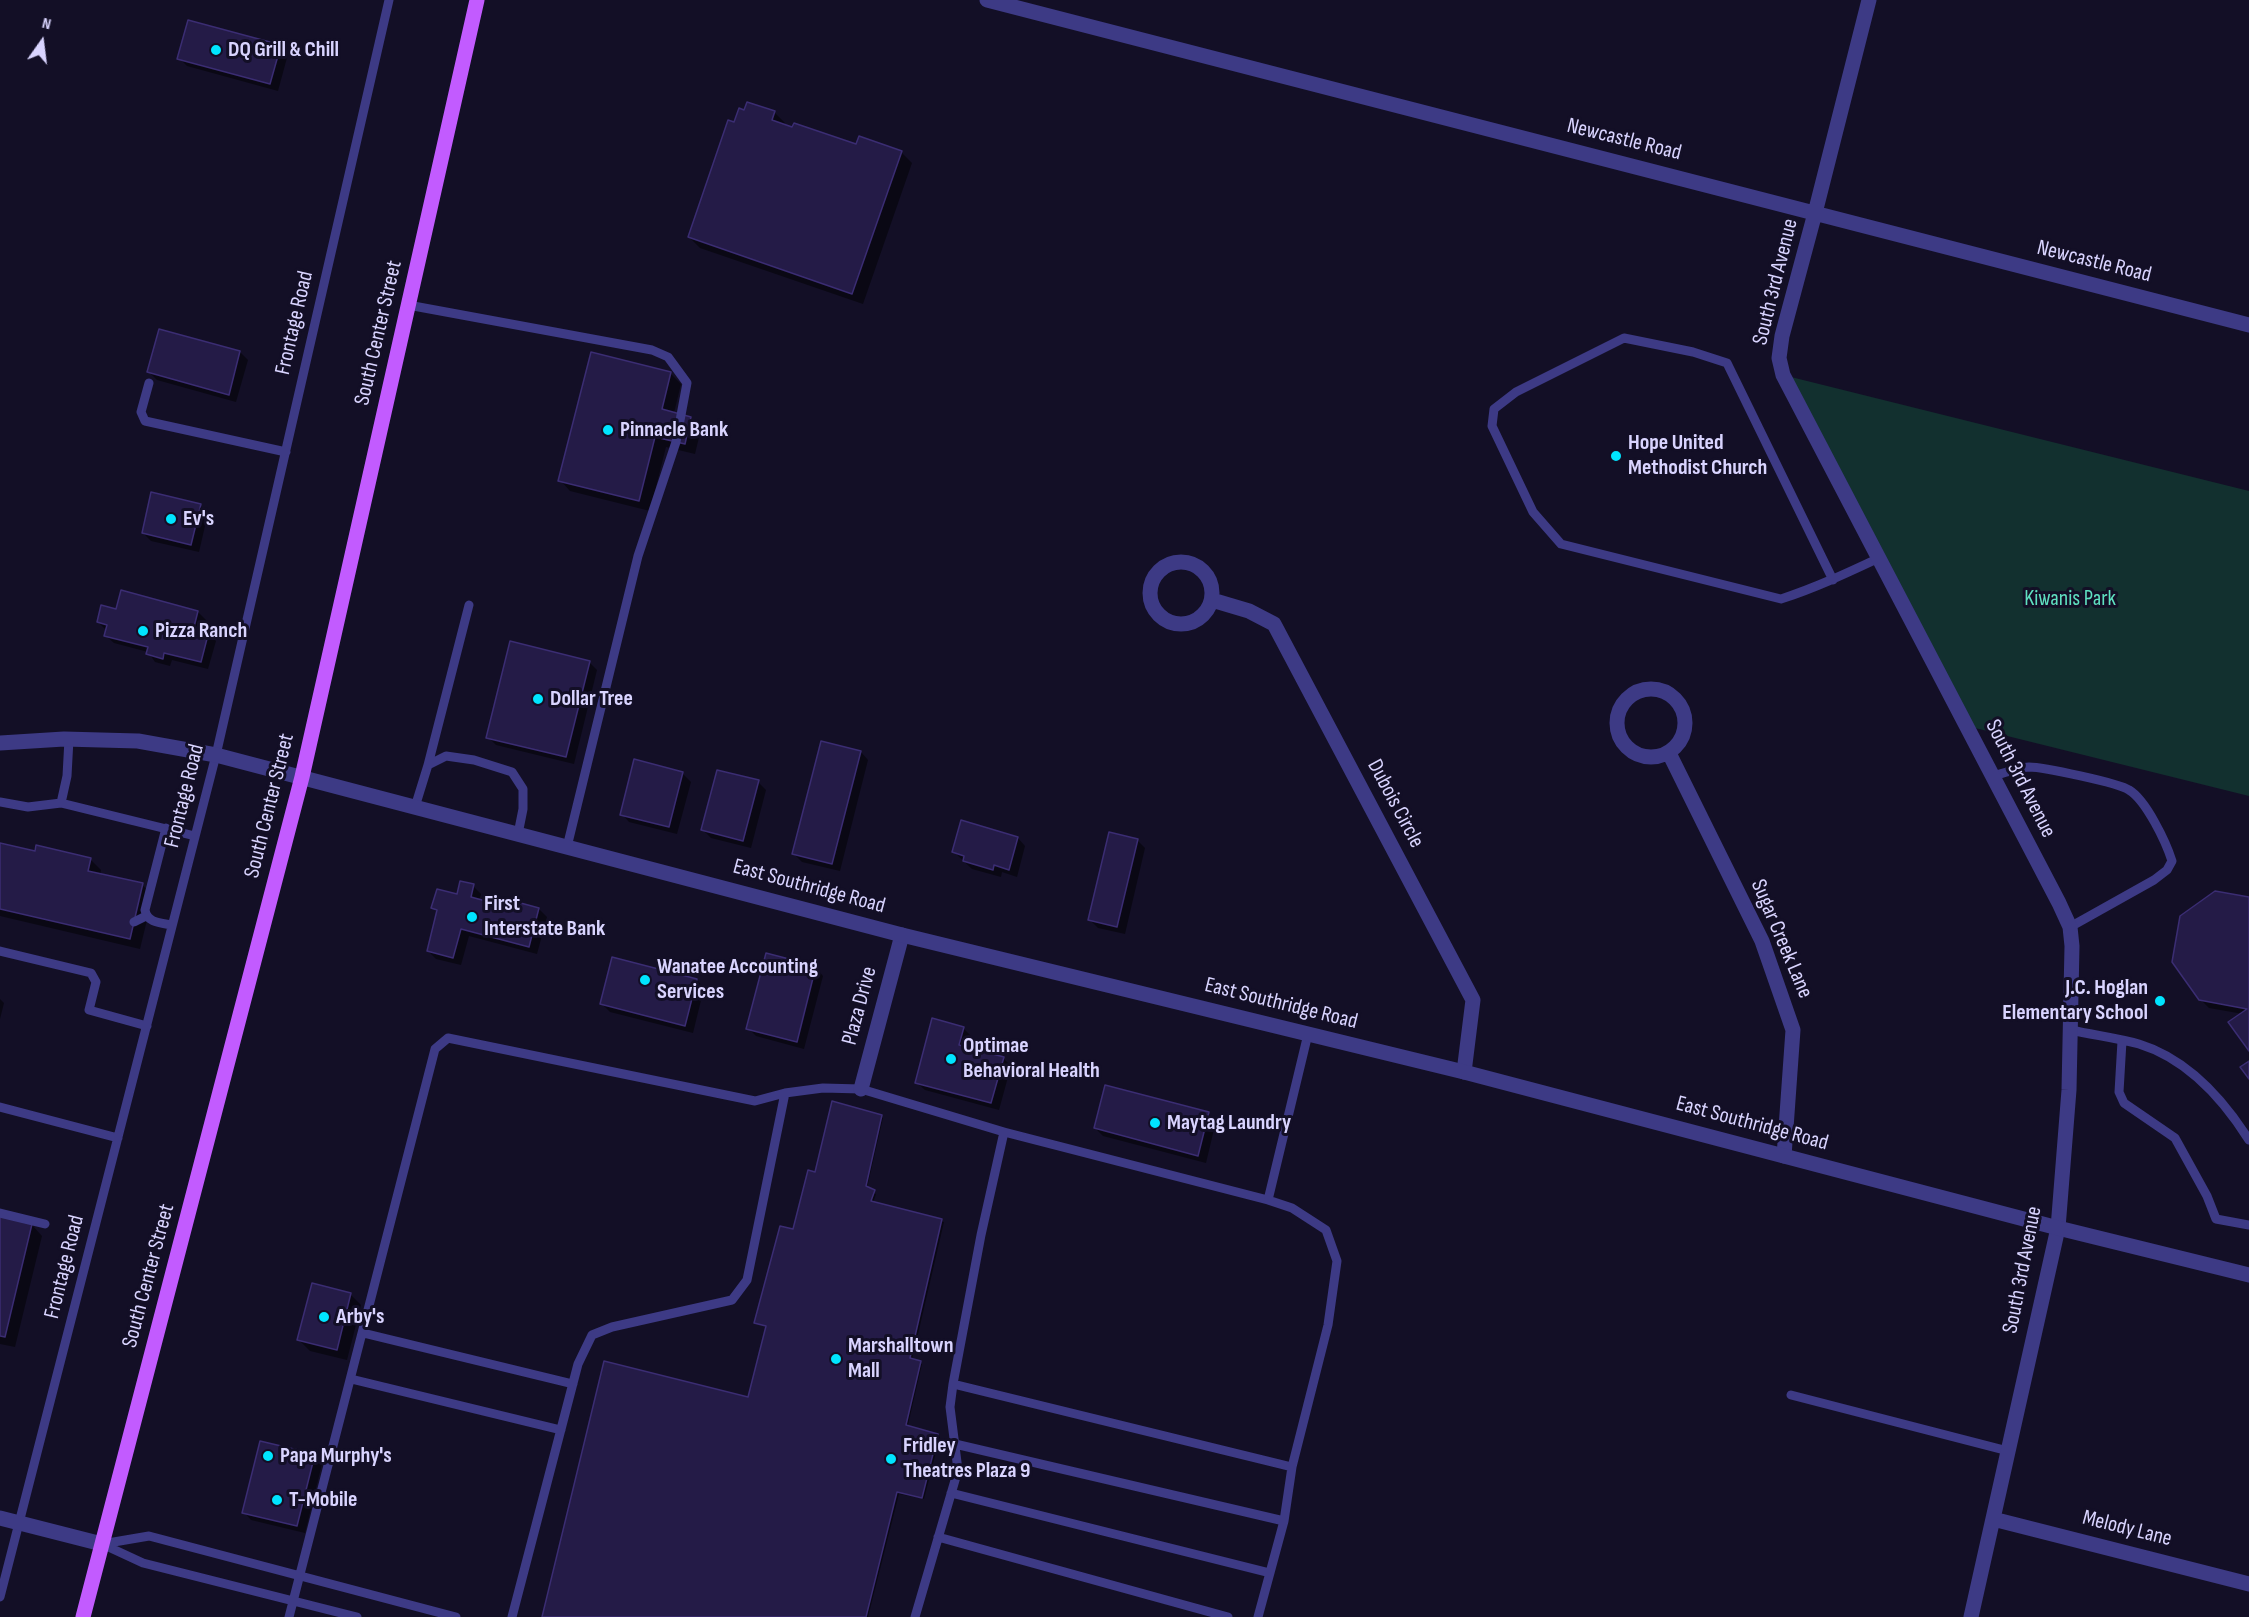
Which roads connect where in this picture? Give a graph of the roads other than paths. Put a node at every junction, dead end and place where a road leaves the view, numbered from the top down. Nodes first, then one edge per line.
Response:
1 (389, 0) edge
2 (477, 0) edge
3 (987, 0) edge
4 (1869, 0) edge
5 (1815, 213) junction
6 (408, 305) junction
7 (2249, 325) edge
8 (149, 383) dead end
9 (286, 452) junction
10 (1879, 558) junction
11 (1833, 580) junction
12 (1212, 600) junction
13 (469, 605) dead end
14 (69, 739) junction
15 (0, 743) edge
16 (1669, 753) junction
17 (216, 755) junction
18 (428, 765) junction
19 (1993, 776) junction
20 (302, 777) junction
21 (0, 802) edge
22 (61, 803) junction
23 (416, 807) junction
24 (166, 828) junction
25 (518, 834) junction
26 (195, 836) junction
27 (567, 847) junction
28 (146, 916) junction
29 (134, 922) dead end
30 (172, 925) junction
31 (2070, 927) junction
32 (902, 935) junction
33 (0, 951) edge
34 (147, 1026) junction
35 (2071, 1030) junction
36 (1308, 1034) junction
37 (2122, 1041) junction
38 (1464, 1072) junction
39 (861, 1089) junction
40 (785, 1093) junction
41 (0, 1107) edge
42 (1004, 1132) junction
43 (118, 1138) junction
44 (2249, 1140) edge
45 (1785, 1156) junction
46 (1268, 1200) junction
47 (0, 1213) edge
48 (45, 1224) dead end
49 (2249, 1225) edge
50 (2058, 1228) junction
51 (2249, 1275) edge
52 (363, 1333) junction
53 (351, 1379) junction
54 (573, 1384) junction
55 (953, 1384) junction
56 (1791, 1395) dead end
57 (561, 1430) junction
58 (955, 1444) junction
59 (2008, 1451) junction
60 (1292, 1467) junction
61 (951, 1494) junction
62 (0, 1518) edge
63 (1993, 1519) junction
64 (1284, 1521) junction
65 (19, 1523) junction
66 (938, 1537) junction
67 (102, 1544) junction
68 (1270, 1573) junction
69 (300, 1576) junction
70 (2249, 1584) edge
71 (0, 1597) edge
72 (294, 1601) junction
73 (83, 1617) edge
74 (290, 1617) edge
75 (357, 1617) edge
76 (456, 1617) edge
77 (512, 1617) edge
78 (915, 1617) edge
79 (1228, 1617) edge
80 (1258, 1617) edge
81 (1971, 1617) edge

1 - 9 lane, Frontage Road
2 - 6 main road, South Center Street
3 - 5 street, Newcastle Road
4 - 5 street, South 3rd Avenue
5 - 7 street, Newcastle Road
5 - 10 street, South 3rd Avenue
6 - 20 main road, South Center Street
6 - 27 lane
8 - 9 lane
9 - 17 lane, Frontage Road
10 - 11 lane
10 - 19 street, South 3rd Avenue
11 - 11 lane
12 - 12 street
12 - 38 street, Dubois Circle
13 - 18 lane
14 - 15 street, East Southridge Road
14 - 17 street, East Southridge Road
14 - 22 lane
16 - 16 street
16 - 45 street, Sugar Creek Lane
17 - 20 street, East Southridge Road
17 - 26 lane, Frontage Road
18 - 23 lane
18 - 25 lane
19 - 31 street, South 3rd Avenue
19 - 31 lane
20 - 23 street, East Southridge Road
20 - 67 main road, South Center Street
21 - 22 lane
22 - 24 lane
23 - 25 street, East Southridge Road
24 - 26 lane
24 - 28 lane
25 - 27 street, East Southridge Road
26 - 30 lane, Frontage Road
27 - 32 street, East Southridge Road
28 - 29 lane
28 - 30 lane
30 - 34 lane, Frontage Road
31 - 35 street, South 3rd Avenue
32 - 36 street, East Southridge Road
32 - 39 street, Plaza Drive
33 - 34 lane
34 - 43 lane, Frontage Road
35 - 37 lane
35 - 50 street, South 3rd Avenue
36 - 38 street, East Southridge Road
36 - 46 lane
37 - 44 lane
37 - 49 lane
38 - 45 street, East Southridge Road
39 - 40 lane
39 - 42 lane
40 - 52 lane
40 - 54 lane
41 - 43 lane
42 - 46 lane
42 - 55 lane
43 - 65 lane, Frontage Road
45 - 50 street, East Southridge Road
46 - 60 lane
47 - 48 lane
50 - 51 street, East Southridge Road
50 - 59 street, South 3rd Avenue
52 - 53 lane
52 - 54 lane
53 - 57 lane
53 - 69 lane
54 - 57 lane
55 - 58 lane
55 - 60 lane
56 - 59 lane
57 - 77 lane
58 - 61 lane
58 - 64 lane
59 - 63 street, South 3rd Avenue
60 - 64 lane
61 - 66 lane
61 - 68 lane
62 - 65 street
63 - 70 street, Melody Lane
63 - 81 street, South 3rd Avenue
64 - 68 lane
65 - 67 street
65 - 71 lane, Frontage Road
66 - 78 lane
66 - 79 lane
67 - 69 lane
67 - 72 lane
67 - 73 main road, South Center Street
68 - 80 lane
69 - 72 lane
69 - 76 lane
72 - 74 lane
72 - 75 lane

